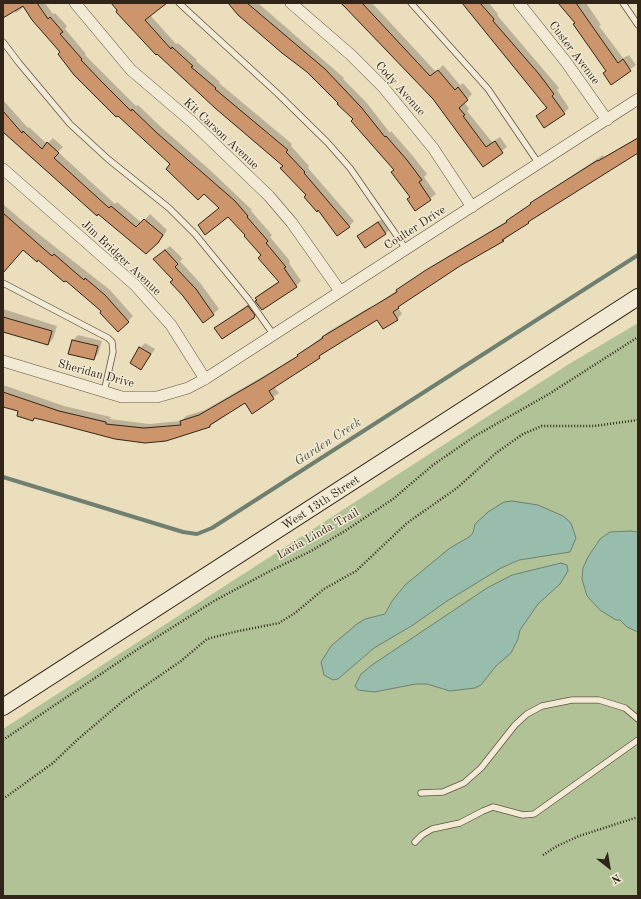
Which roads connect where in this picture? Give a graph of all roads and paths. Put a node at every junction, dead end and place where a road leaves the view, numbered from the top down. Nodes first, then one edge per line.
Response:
1 (75, 3) edge
2 (179, 3) edge
3 (292, 3) edge
4 (411, 3) edge
5 (519, 3) edge
6 (623, 3) edge
7 (638, 25) edge
8 (3, 42) edge
9 (638, 100) edge
10 (607, 120) junction
11 (539, 164) junction
12 (3, 169) edge
13 (472, 207) junction
14 (406, 249) junction
15 (3, 283) edge
16 (340, 291) junction
17 (638, 297) edge
18 (273, 334) junction
19 (638, 337) edge
20 (3, 361) edge
21 (205, 379) junction
22 (104, 392) junction
23 (638, 420) edge
24 (3, 707) edge
25 (638, 719) edge
26 (3, 740) edge
27 (638, 740) edge
28 (421, 793) dead end
29 (3, 799) edge
30 (638, 816) edge
31 (415, 842) dead end
32 (543, 855) dead end

1 - 16 street, Kit Carson Avenue
2 - 14 lane
3 - 13 street, Cody Avenue
4 - 11 lane
5 - 10 street, Custer Avenue
6 - 7 lane
8 - 18 lane
9 - 10 street, Coulter Drive
10 - 11 street, Coulter Drive
11 - 13 street, Coulter Drive
12 - 21 street, Jim Bridger Avenue
13 - 14 street, Coulter Drive
14 - 16 street, Coulter Drive
15 - 22 lane
16 - 18 street, Coulter Drive
17 - 24 main road, West 13th Street
18 - 21 street, Coulter Drive
19 - 26 path, Lavia Linda Trail
20 - 22 street, Sheridan Drive
21 - 22 street, Sheridan Drive
23 - 29 path
25 - 28 lane
27 - 31 lane
30 - 32 path

